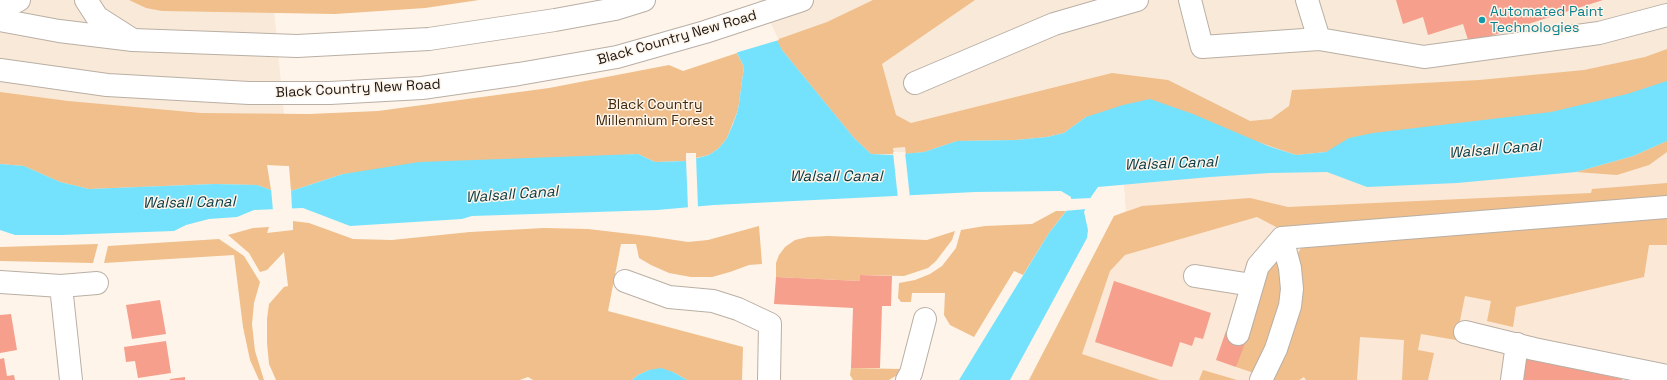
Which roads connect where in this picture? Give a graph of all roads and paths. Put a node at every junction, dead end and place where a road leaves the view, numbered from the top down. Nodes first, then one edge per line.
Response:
1 (18, 0) edge
2 (86, 0) edge
3 (644, 0) edge
4 (1137, 0) edge
5 (1190, 0) edge
6 (793, 4) edge
7 (1313, 4) edge
8 (0, 10) edge
9 (1667, 15) edge
10 (0, 20) edge
11 (1319, 39) junction
12 (133, 40) junction
13 (0, 70) edge
14 (915, 83) dead end
15 (1667, 207) edge
16 (1282, 238) junction
17 (1195, 276) dead end
18 (625, 281) dead end
19 (0, 282) edge
20 (97, 283) dead end
21 (1252, 284) junction
22 (61, 286) junction
23 (925, 319) dead end
24 (1465, 332) dead end
25 (1238, 334) dead end
26 (1517, 344) junction
27 (1667, 376) edge
28 (71, 380) edge
29 (769, 380) edge
30 (907, 380) edge
31 (1261, 380) edge
32 (1512, 380) edge

1 - 8 main road
2 - 12 main road
3 - 12 main road
4 - 14 main road
5 - 11 main road
6 - 13 main road, Black Country New Road
7 - 11 main road
9 - 11 main road
10 - 12 main road
15 - 16 main road
16 - 21 main road
16 - 31 main road
17 - 21 main road
18 - 29 main road
19 - 22 main road
20 - 22 main road
21 - 25 main road
22 - 28 main road
23 - 30 main road
24 - 26 main road
26 - 27 main road
26 - 32 main road

